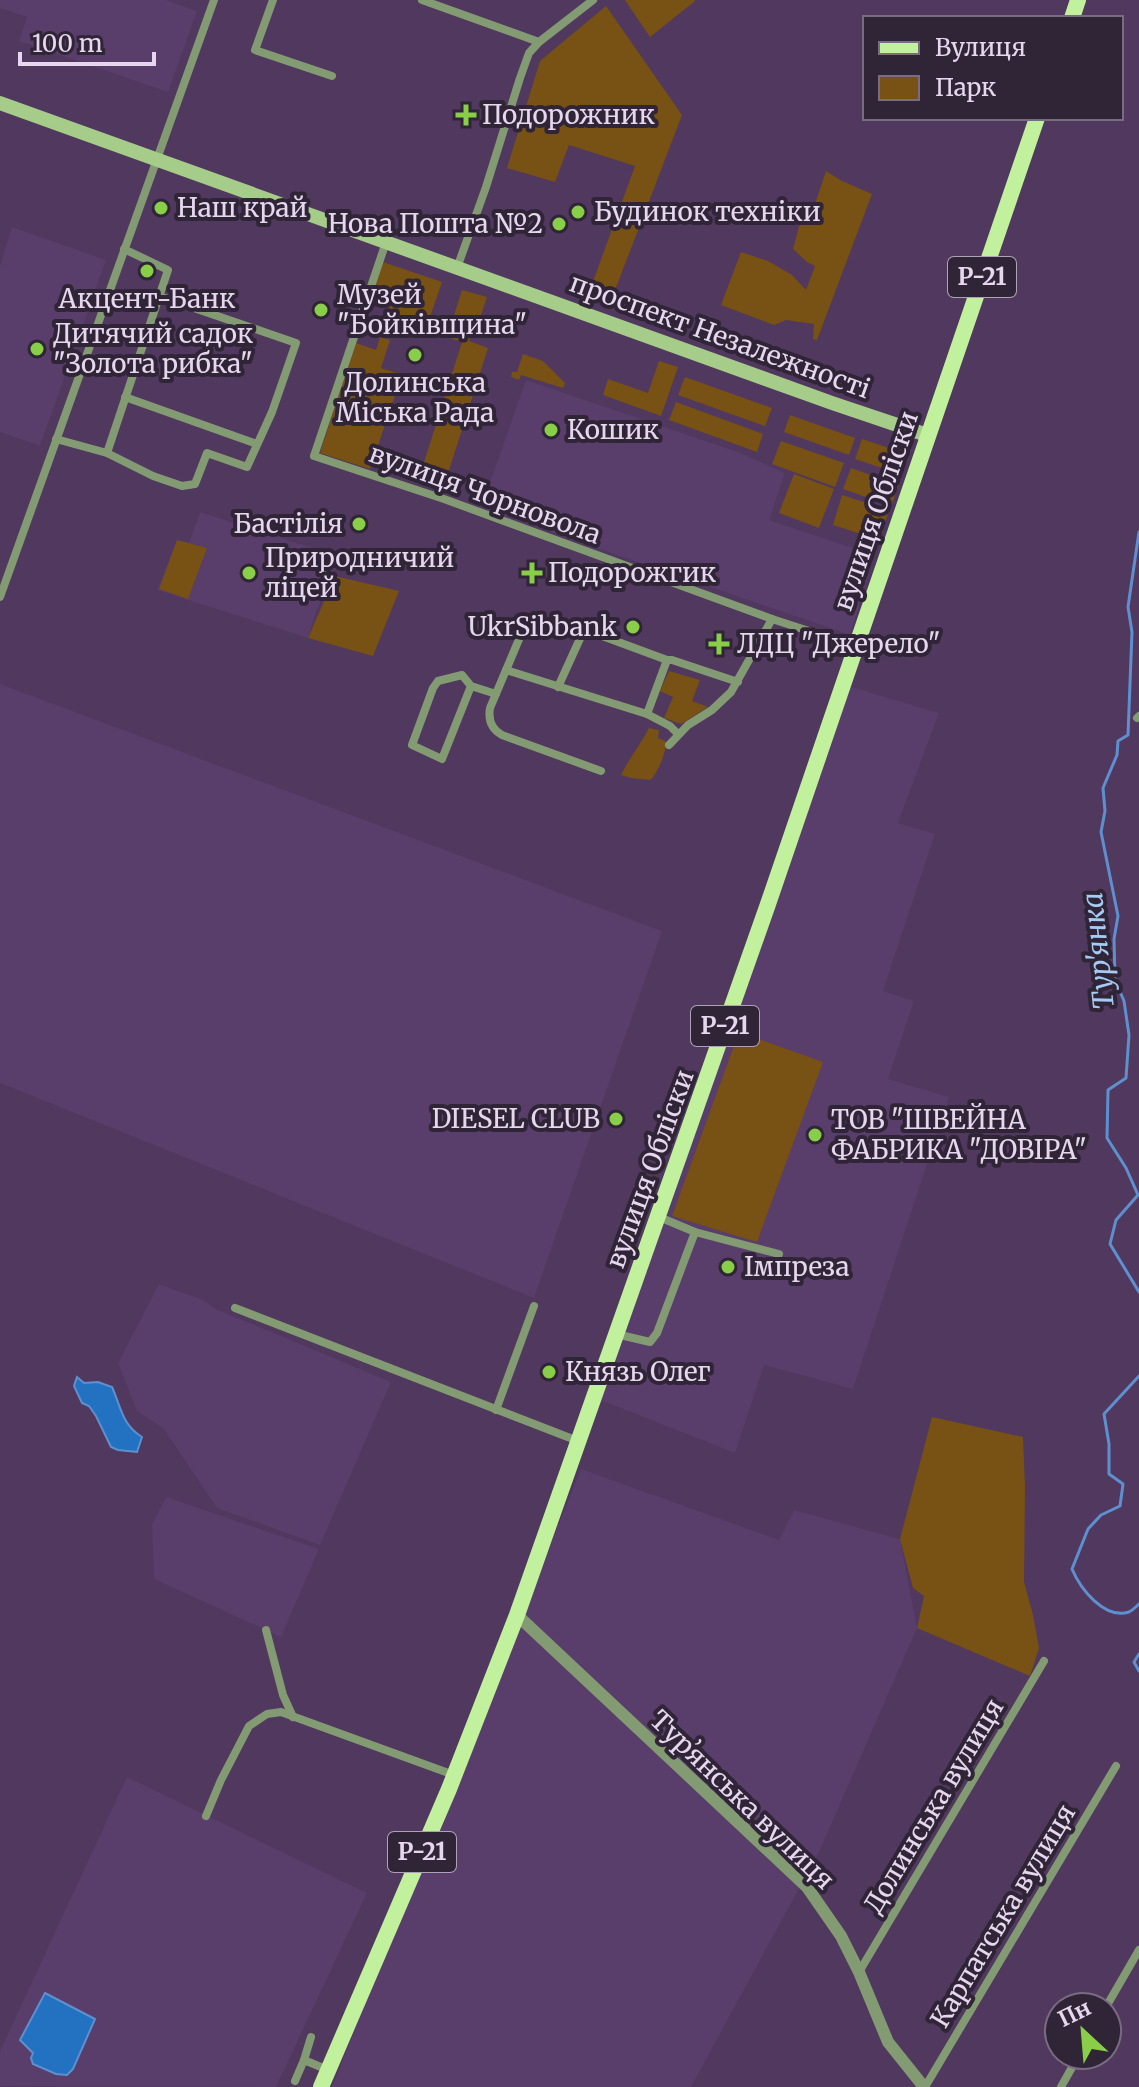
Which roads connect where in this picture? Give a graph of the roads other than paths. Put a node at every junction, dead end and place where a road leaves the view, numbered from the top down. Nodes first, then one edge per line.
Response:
1 (214, 0) edge
2 (273, 0) edge
3 (422, 0) edge
4 (593, 0) edge
5 (539, 42) junction
6 (332, 76) dead end
7 (0, 103) edge
8 (1036, 120) edge
9 (157, 159) junction
10 (386, 242) junction
11 (124, 249) junction
12 (457, 268) junction
13 (159, 296) junction
14 (125, 397) junction
15 (927, 435) junction
16 (56, 439) junction
17 (257, 444) junction
18 (107, 453) junction
19 (0, 597) edge
20 (528, 618) dead end
21 (772, 619) junction
22 (855, 646) junction
23 (667, 660) junction
24 (506, 670) junction
25 (738, 682) junction
26 (471, 686) junction
27 (558, 687) junction
28 (496, 694) junction
29 (647, 714) junction
30 (678, 734) junction
31 (669, 745) dead end
32 (601, 771) dead end
33 (659, 1217) junction
34 (695, 1232) junction
35 (779, 1254) dead end
36 (534, 1306) dead end
37 (235, 1308) dead end
38 (616, 1334) junction
39 (496, 1410) junction
40 (578, 1441) junction
41 (517, 1615) junction
42 (266, 1630) dead end
43 (1044, 1661) dead end
44 (293, 1717) junction
45 (1116, 1766) dead end
46 (454, 1776) junction
47 (206, 1816) dead end
48 (1139, 1950) edge
49 (859, 1972) junction
50 (1115, 1991) edge
51 (311, 2037) dead end
52 (304, 2060) junction
53 (328, 2070) junction
54 (295, 2081) dead end
55 (321, 2087) edge
56 (924, 2087) edge

1 - 9 street
2 - 6 street
3 - 5 street
4 - 5 street
5 - 12 street
7 - 9 main road, проспект Незалежності
8 - 15 main road, вулиця Обліски / Р-21
9 - 10 main road, проспект Незалежності
9 - 11 street
10 - 12 main road, проспект Незалежності
10 - 21 street, вулиця Чорновола
11 - 13 street
11 - 16 street
12 - 15 main road, проспект Незалежності
13 - 14 street
13 - 17 street
14 - 17 street
14 - 18 street
15 - 22 main road, вулиця Обліски / Р-21
16 - 18 street
16 - 19 street
17 - 18 street
20 - 24 street
21 - 22 street, вулиця Чорновола
21 - 25 street
22 - 33 main road, вулиця Обліски / Р-21
23 - 25 street
23 - 27 street
23 - 29 street
24 - 27 street
24 - 28 street
25 - 30 street
26 - 26 street
26 - 28 street
27 - 29 street
28 - 32 street
29 - 30 street
30 - 31 street
33 - 34 street
33 - 38 main road, вулиця Обліски / Р-21
34 - 35 street
34 - 38 street
36 - 39 street
37 - 39 street
38 - 40 main road, вулиця Обліски / Р-21
39 - 40 street
40 - 41 main road, вулиця Обліски / Р-21
41 - 46 main road, вулиця Обліски / Р-21
41 - 49 street, Турʼянська вулиця
42 - 44 street
43 - 49 street, Долинська вулиця
44 - 46 street
44 - 47 street
45 - 56 street, Карпатська вулиця
46 - 53 main road, вулиця Обліски / Р-21
48 - 50 street
49 - 56 street, Турʼянська вулиця
51 - 52 street
52 - 53 street
52 - 54 street
53 - 55 main road, вулиця Обліски / Р-21

